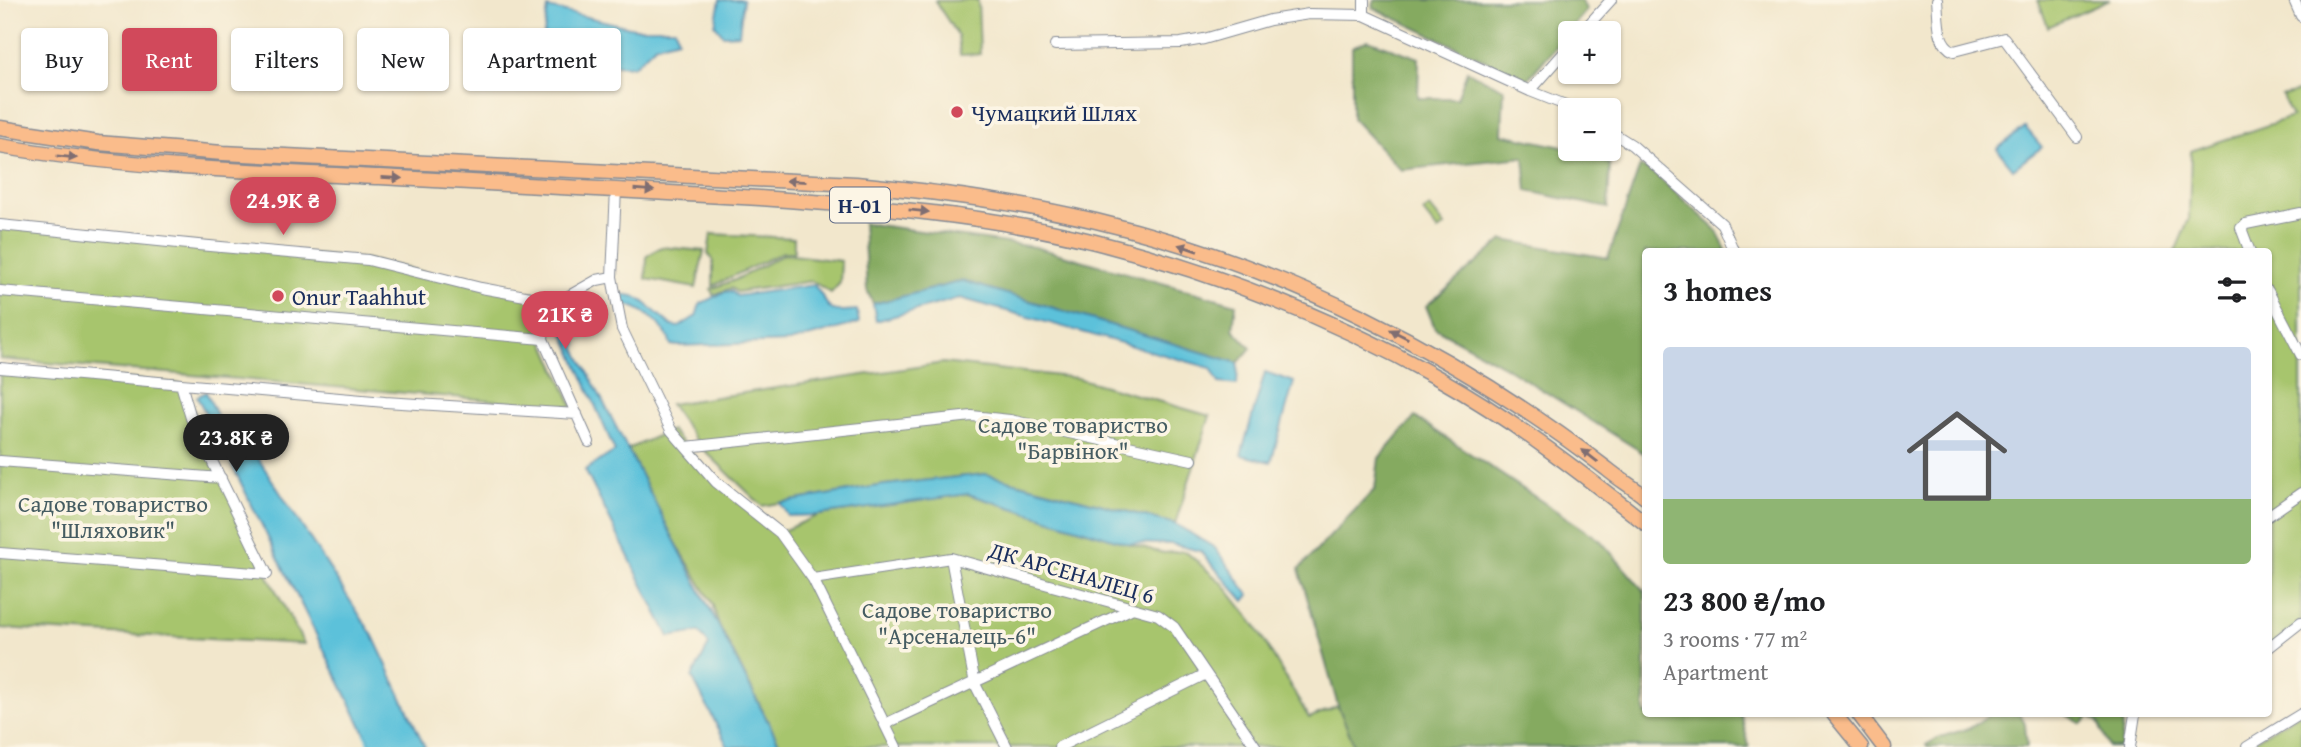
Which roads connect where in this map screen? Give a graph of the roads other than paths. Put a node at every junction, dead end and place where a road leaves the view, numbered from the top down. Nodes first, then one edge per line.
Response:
1 (1364, 0) edge
2 (1611, 0) edge
3 (1937, 0) edge
4 (2294, 0) edge
5 (1364, 15) junction
6 (2301, 16) edge
7 (1592, 21) edge
8 (1055, 45) dead end
9 (1558, 60) edge
10 (1530, 91) junction
11 (1558, 102) edge
12 (0, 128) edge
13 (2077, 136) dead end
14 (1621, 138) edge
15 (0, 146) edge
16 (616, 189) junction
17 (2301, 213) edge
18 (0, 225) edge
19 (1732, 248) edge
20 (2248, 248) edge
21 (612, 277) junction
22 (0, 291) edge
23 (2272, 299) edge
24 (558, 302) junction
25 (543, 340) junction
26 (2301, 355) edge
27 (0, 368) edge
28 (181, 384) junction
29 (577, 414) junction
30 (589, 442) dead end
31 (686, 447) junction
32 (1192, 460) dead end
33 (0, 461) edge
34 (221, 478) junction
35 (1642, 493) edge
36 (2301, 494) edge
37 (2272, 513) edge
38 (1642, 521) edge
39 (0, 553) edge
40 (951, 558) junction
41 (813, 579) junction
42 (1133, 608) junction
43 (2301, 622) edge
44 (2272, 645) edge
45 (1206, 674) junction
46 (975, 684) junction
47 (2301, 715) edge
48 (1836, 717) edge
49 (1861, 717) edge
50 (2135, 717) edge
51 (885, 724) junction
52 (897, 747) edge
53 (1007, 747) edge
54 (1059, 747) edge
55 (1256, 747) edge
56 (1861, 747) edge
57 (1884, 747) edge
58 (2130, 747) edge
59 (2247, 747) edge

1 - 5 street
2 - 7 street
3 - 13 street
4 - 6 street
5 - 8 street
5 - 10 street
9 - 10 street
10 - 11 street
35 -> 12 main road, Н-01
14 - 19 street
15 -> 16 main road, Н-01
16 - 21 street
16 -> 38 main road, Н-01
17 - 20 street
18 - 24 street
21 - 24 street
21 - 31 street
22 - 25 street
23 - 26 street
24 - 25 street
25 - 29 street
27 - 28 street
28 - 29 street
28 - 34 street
29 - 30 street
31 - 32 street
31 - 41 street
33 - 34 street
34 - 39 street
36 - 37 street
40 - 41 street, ДК АРСЕНАЛЕЦ 6
40 - 42 street, ДК АРСЕНАЛЕЦ 6
40 - 46 street
41 - 51 street
42 - 45 street, ДК АРСЕНАЛЕЦ 6
42 - 46 street
43 - 44 street
45 - 54 street
45 - 55 street, ДК АРСЕНАЛЕЦ 6
46 - 51 street
46 - 53 street
47 - 59 street
48 - 56 main road
49 - 57 main road
50 - 58 street
51 - 52 street

